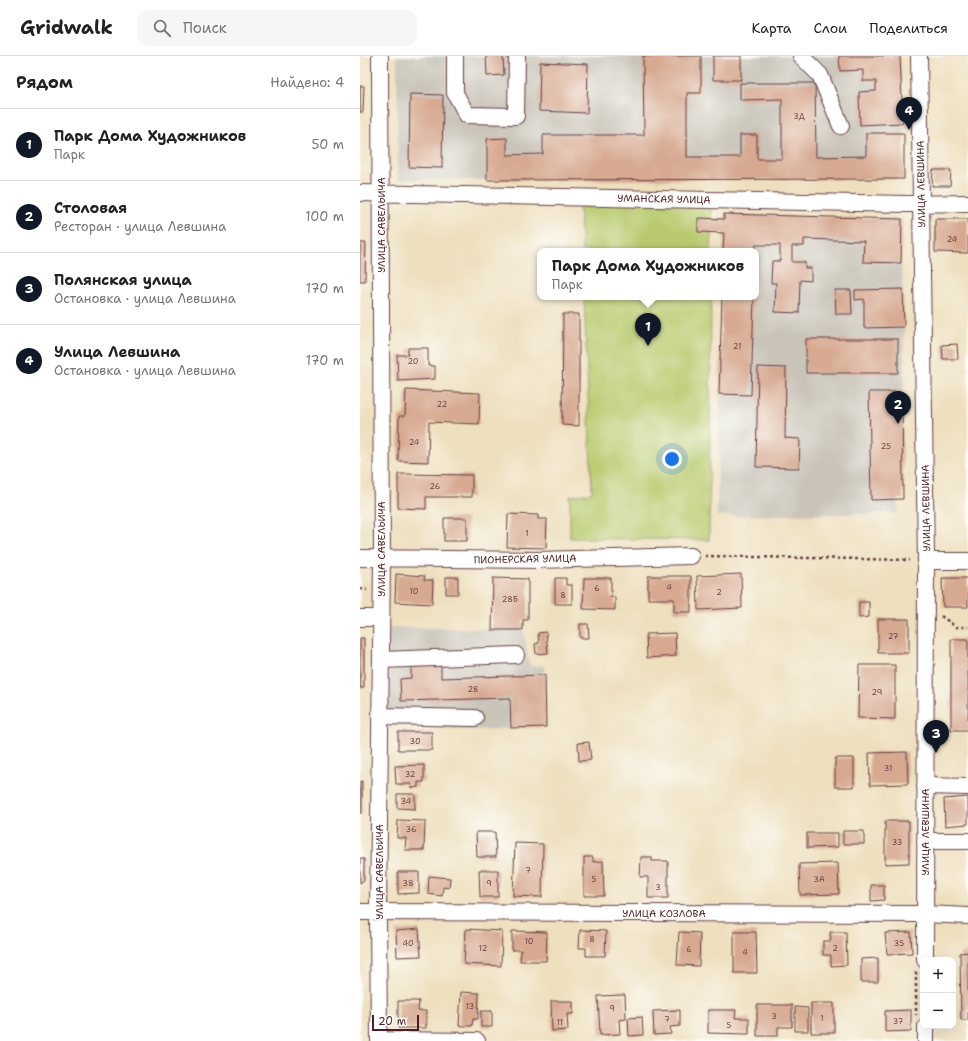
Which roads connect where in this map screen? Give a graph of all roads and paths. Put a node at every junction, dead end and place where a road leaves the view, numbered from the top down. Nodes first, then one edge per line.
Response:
1 (380, 56) edge
2 (455, 56) edge
3 (517, 56) edge
4 (801, 56) edge
5 (919, 56) edge
6 (841, 126) dead end
7 (360, 193) edge
8 (381, 194) junction
9 (968, 203) edge
10 (922, 204) junction
11 (691, 556) joint
12 (360, 558) edge
13 (382, 559) junction
14 (926, 561) junction
15 (968, 561) edge
16 (926, 605) junction
17 (360, 618) edge
18 (381, 618) junction
19 (968, 627) edge
20 (516, 655) dead end
21 (381, 660) junction
22 (380, 716) junction
23 (475, 718) dead end
24 (925, 786) junction
25 (968, 786) edge
26 (968, 840) edge
27 (925, 841) junction
28 (360, 912) edge
29 (378, 912) junction
30 (925, 914) junction
31 (968, 916) edge
32 (925, 957) edge
33 (956, 985) edge
34 (960, 985) dead end
35 (926, 1029) edge
36 (379, 1040) edge
37 (477, 1041) edge
38 (926, 1041) edge

1 - 8 street, УЛИЦА САВЕЛЬИЧА
2 - 3 street
4 - 6 street
5 - 10 street, УЛИЦА ЛЕВШИНА
7 - 8 street, УМАНСКАЯ УЛИЦА
8 - 10 street, УМАНСКАЯ УЛИЦА
8 - 13 street, УЛИЦА САВЕЛЬИЧА
9 - 10 street, УМАНСКАЯ УЛИЦА
10 - 14 street, УЛИЦА ЛЕВШИНА
11 - 13 street, ПИОНЕРСКАЯ УЛИЦА
11 - 14 path
12 - 13 street, ПИОНЕРСКАЯ УЛИЦА
13 - 18 street, УЛИЦА САВЕЛЬИЧА
14 - 15 street
14 - 16 street, УЛИЦА ЛЕВШИНА
16 - 19 path
16 - 24 street, УЛИЦА ЛЕВШИНА
17 - 18 street
18 - 21 street, УЛИЦА САВЕЛЬИЧА
20 - 21 street
21 - 22 street, УЛИЦА САВЕЛЬИЧА
22 - 23 street
22 - 29 street, УЛИЦА САВЕЛЬИЧА
24 - 25 street
24 - 27 street, УЛИЦА ЛЕВШИНА
26 - 27 street
27 - 30 street, УЛИЦА ЛЕВШИНА
28 - 29 street, УЛИЦА КОЗЛОВА
29 - 30 street, УЛИЦА КОЗЛОВА
29 - 36 street, УЛИЦА САВЕЛЬИЧА
30 - 31 street, УЛИЦА КОЗЛОВА
30 - 32 street, УЛИЦА ЛЕВШИНА
33 - 34 path
35 - 38 street
36 - 37 street

